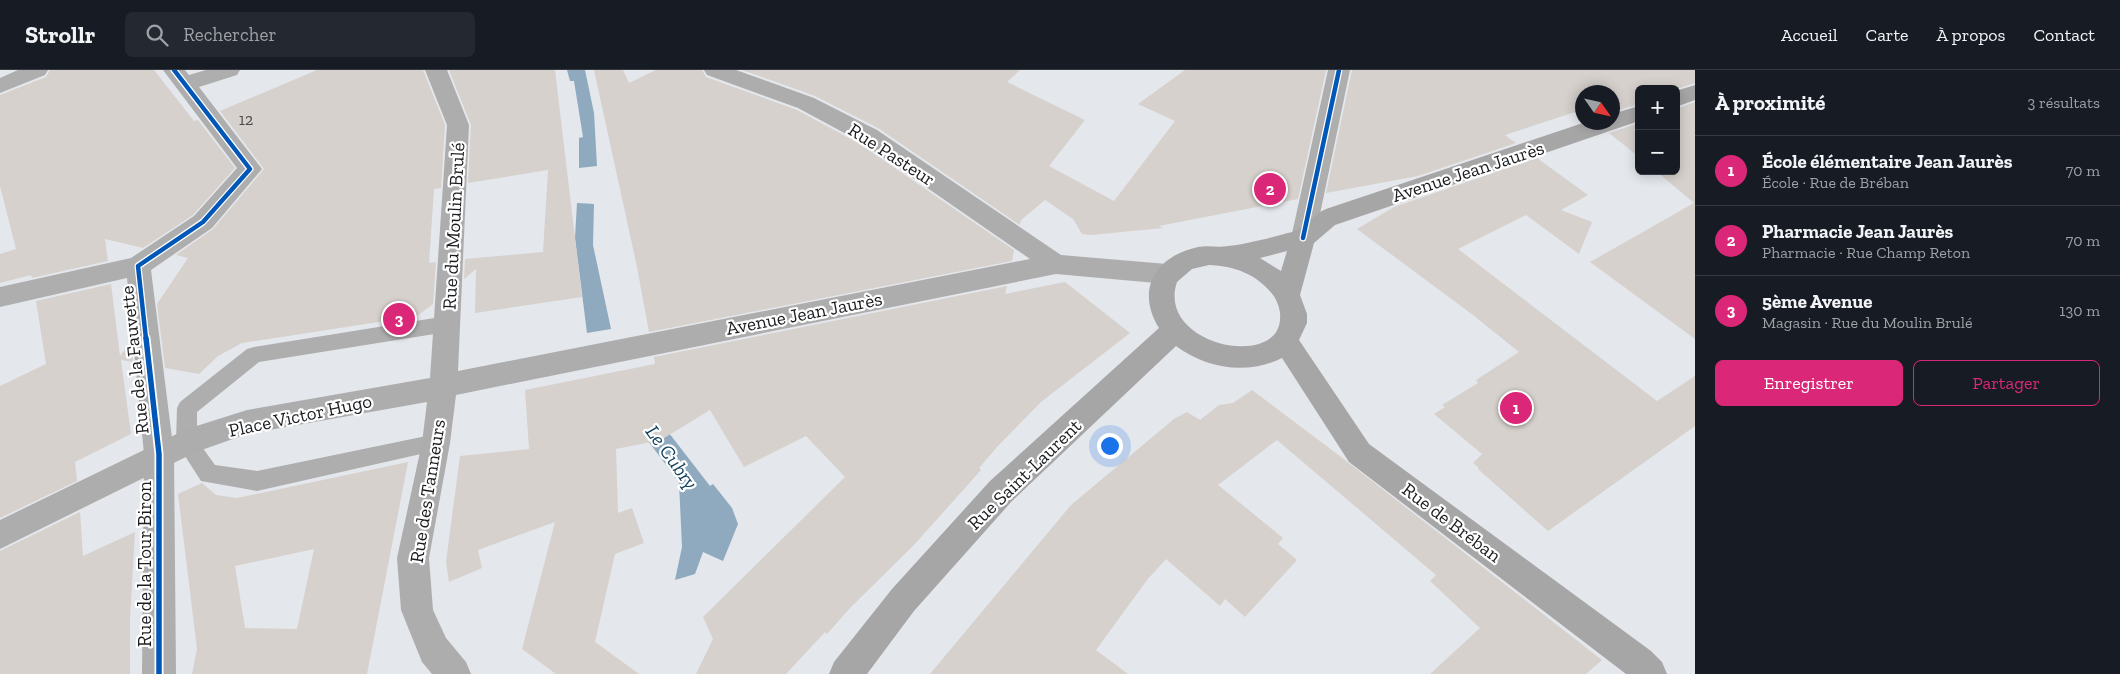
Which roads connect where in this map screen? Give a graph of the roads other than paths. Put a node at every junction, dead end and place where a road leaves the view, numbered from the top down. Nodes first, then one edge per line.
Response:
1 (37, 70) edge
2 (229, 70) edge
3 (436, 70) edge
4 (715, 70) edge
5 (1339, 70) edge
6 (179, 77) edge
7 (0, 86) edge
8 (1695, 92) edge
9 (1680, 98) edge
10 (1635, 114) edge
11 (1303, 238) junction
12 (1225, 256) junction
13 (1056, 264) junction
14 (138, 266) junction
15 (1167, 274) junction
16 (1287, 295) junction
17 (0, 297) edge
18 (447, 324) junction
19 (1175, 330) junction
20 (1285, 341) junction
21 (443, 387) junction
22 (187, 442) junction
23 (436, 443) junction
24 (159, 454) junction
25 (0, 535) edge
26 (159, 674) edge
27 (454, 674) edge
28 (846, 674) edge
29 (1650, 674) edge

1 - 7 street
2 - 6 street
3 - 18 main road, Rue du Moulin Brulé
4 - 13 main road, Rue Pasteur
5 - 11 street
6 - 14 street, Rue de la Fauvette
8 - 9 main road
10 - 11 main road, Avenue Jean Jaurès
11 - 12 main road, Avenue Jean Jaurès
11 - 16 main road
12 - 15 main road
12 - 16 main road
13 - 15 main road, Avenue Jean Jaurès
13 - 21 main road, Avenue Jean Jaurès
14 - 17 street
14 - 24 street, Rue de la Fauvette
15 - 19 main road
16 - 20 main road
18 - 21 main road, Rue du Moulin Brulé
18 - 22 lane
19 - 20 main road
19 - 28 main road, Rue Saint-Laurent
20 - 29 main road, Rue de Bréban
21 - 22 main road, Place Victor Hugo
21 - 23 main road, Rue des Tanneurs
22 - 23 lane
22 - 24 main road, Place Victor Hugo
23 - 27 main road, Rue des Tanneurs
24 - 25 main road, Place Victor Hugo
24 - 26 street, Rue de la Tour Biron

